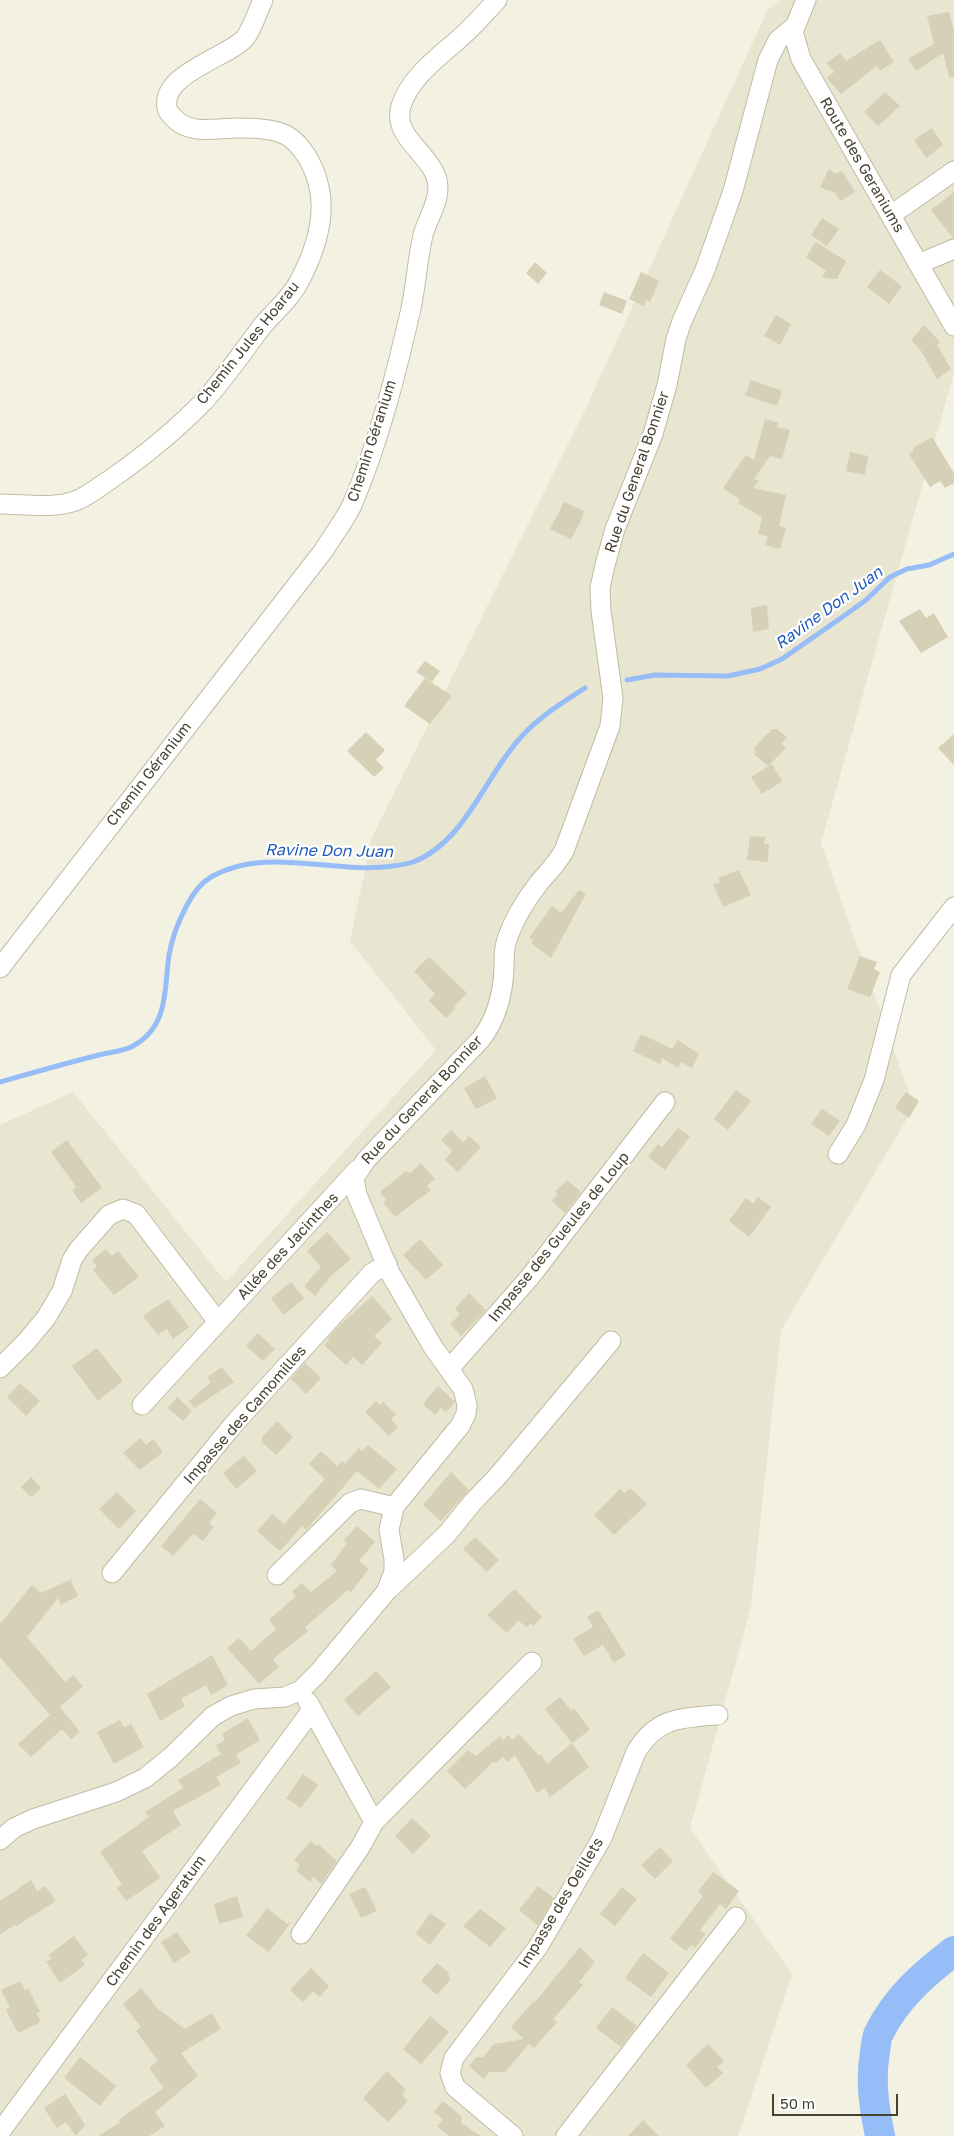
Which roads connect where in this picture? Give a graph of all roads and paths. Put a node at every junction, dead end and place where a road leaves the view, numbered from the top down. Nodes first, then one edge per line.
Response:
1 (263, 0) edge
2 (497, 0) edge
3 (806, 0) edge
4 (794, 26) junction
5 (954, 171) edge
6 (891, 215) junction
7 (954, 248) edge
8 (918, 264) junction
9 (954, 326) edge
10 (0, 504) edge
11 (954, 907) edge
12 (0, 968) edge
13 (665, 1102) dead end
14 (838, 1154) dead end
15 (358, 1170) junction
16 (387, 1264) junction
17 (218, 1322) junction
18 (611, 1341) dead end
19 (0, 1368) edge
20 (449, 1369) junction
21 (142, 1405) dead end
22 (394, 1507) junction
23 (112, 1574) dead end
24 (277, 1575) dead end
25 (386, 1592) junction
26 (532, 1662) dead end
27 (301, 1690) junction
28 (312, 1710) junction
29 (718, 1715) dead end
30 (374, 1822) junction
31 (0, 1840) edge
32 (736, 1917) dead end
33 (302, 1934) dead end
34 (0, 2132) edge
35 (513, 2136) edge
36 (566, 2136) edge

1 - 10 street, Chemin Jules Hoarau
2 - 12 street, Chemin Géranium
3 - 4 street
4 - 6 street, Route des Geraniums
4 - 15 street, Rue du General Bonnier
5 - 6 street
6 - 8 street, Route des Geraniums
7 - 8 street
8 - 9 street, Route des Geraniums
11 - 14 street
13 - 20 street, Impasse des Gueules de Loup
15 - 16 street, Rue du General Bonnier
15 - 17 street, Allée des Jacinthes
16 - 20 street, Rue du General Bonnier
16 - 23 street, Impasse des Camomilles
17 - 19 street
17 - 21 street, Allée des Jacinthes
18 - 25 street
20 - 22 street, Rue du General Bonnier
22 - 24 street
22 - 25 street, Rue du General Bonnier
25 - 27 street, Rue du General Bonnier
26 - 30 street
27 - 28 street
27 - 31 street, Rue du General Bonnier
28 - 30 street
28 - 34 street, Chemin des Ageratum
29 - 35 street, Impasse des Oeillets
30 - 33 street
32 - 36 street

